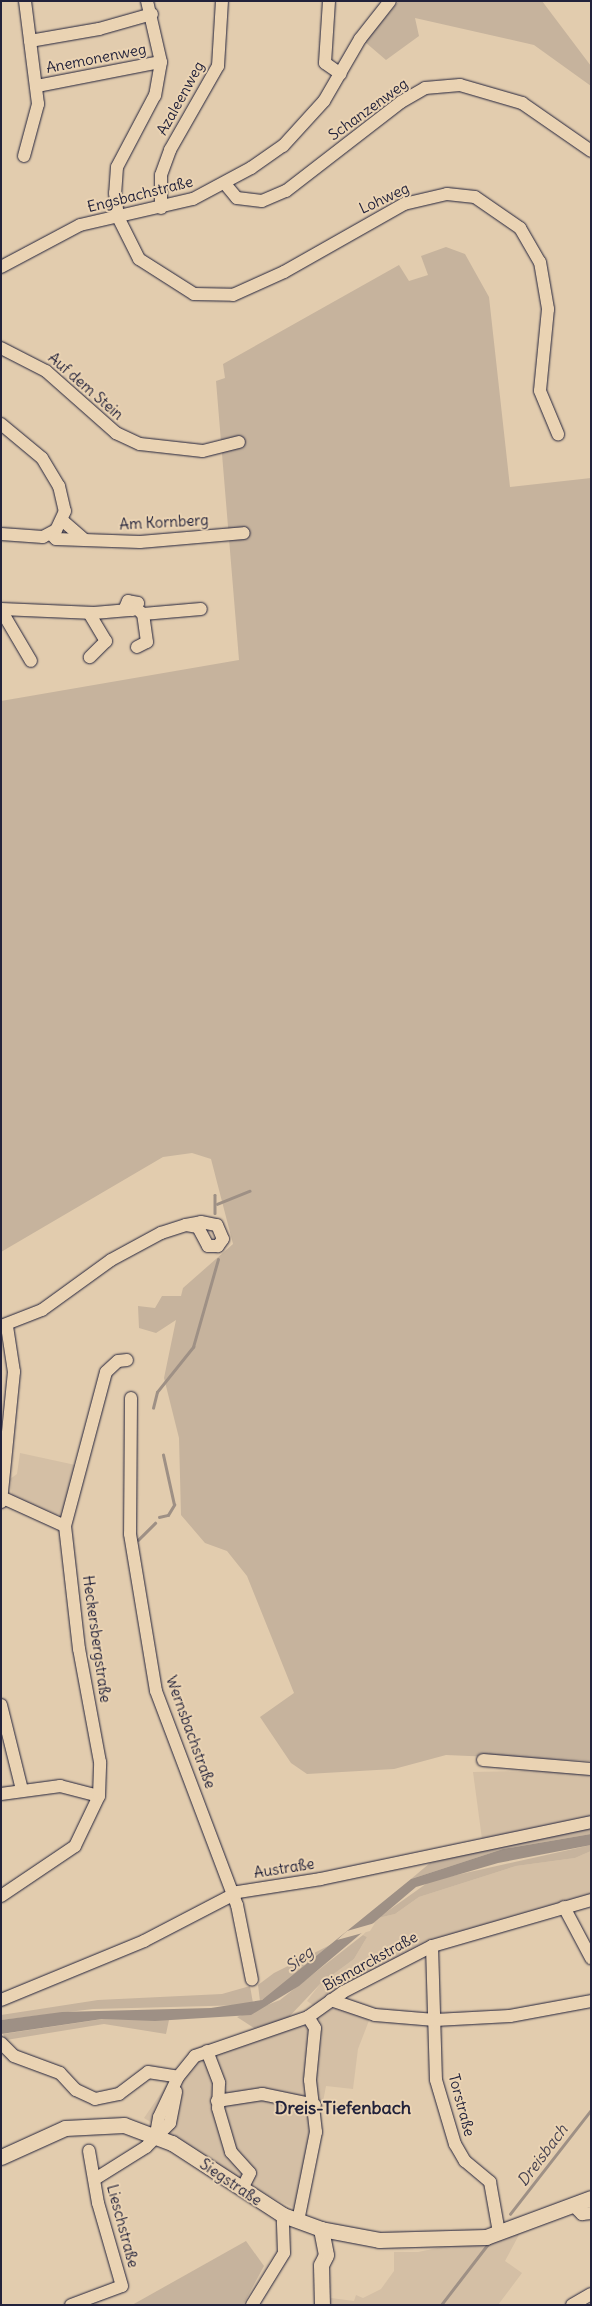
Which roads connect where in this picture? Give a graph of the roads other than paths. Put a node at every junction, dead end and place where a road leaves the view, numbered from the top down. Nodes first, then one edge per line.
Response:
1 (25, 1) edge
2 (148, 1) edge
3 (222, 1) edge
4 (329, 1) edge
5 (390, 1) edge
6 (152, 14) junction
7 (30, 40) junction
8 (161, 62) junction
9 (341, 74) junction
10 (36, 86) junction
11 (591, 151) edge
12 (24, 156) dead end
13 (226, 185) junction
14 (161, 208) junction
15 (118, 217) junction
16 (1, 267) edge
17 (1, 348) edge
18 (1, 424) edge
19 (558, 434) dead end
20 (239, 442) dead end
21 (63, 521) junction
22 (244, 533) dead end
23 (1, 534) edge
24 (51, 534) junction
25 (85, 540) junction
26 (201, 609) dead end
27 (1, 610) edge
28 (135, 610) junction
29 (89, 613) junction
30 (137, 647) dead end
31 (90, 657) dead end
32 (32, 661) dead end
33 (186, 1224) dead end
34 (4, 1326) edge
35 (128, 1360) dead end
36 (131, 1398) dead end
37 (1, 1497) edge
38 (1, 1502) edge
39 (65, 1526) junction
40 (1, 1705) edge
41 (483, 1760) dead end
42 (591, 1769) edge
43 (22, 1790) junction
44 (1, 1794) edge
45 (99, 1796) junction
46 (591, 1822) edge
47 (232, 1895) junction
48 (1, 1896) edge
49 (591, 1900) edge
50 (564, 1907) junction
51 (432, 1946) junction
52 (591, 1958) edge
53 (252, 1980) dead end
54 (1, 2000) edge
55 (331, 2000) junction
56 (591, 2001) edge
57 (308, 2017) junction
58 (435, 2020) junction
59 (1, 2043) edge
60 (207, 2051) junction
61 (178, 2077) junction
62 (217, 2101) junction
63 (315, 2105) junction
64 (156, 2134) junction
65 (89, 2151) dead end
66 (1, 2157) edge
67 (95, 2179) junction
68 (242, 2189) junction
69 (591, 2198) edge
70 (573, 2205) junction
71 (557, 2211) junction
72 (591, 2213) edge
73 (283, 2215) junction
74 (298, 2222) junction
75 (498, 2228) junction
76 (321, 2229) junction
77 (353, 2236) junction
78 (468, 2236) junction
79 (323, 2260) junction
80 (591, 2294) edge
81 (71, 2305) edge
82 (252, 2305) edge
83 (322, 2305) edge
84 (572, 2305) edge

1 - 7 street
2 - 6 street
3 - 14 street, Azaleenweg
4 - 9 street
5 - 9 street, Engsbachstraße
6 - 7 street
6 - 8 street
7 - 10 street
8 - 10 street, Anemonenweg
8 - 15 street
9 - 13 street, Engsbachstraße
10 - 12 street
11 - 13 street, Schanzenweg
13 - 14 street, Engsbachstraße
14 - 15 street, Engsbachstraße
15 - 16 street, Engsbachstraße
15 - 19 street, Lohweg
17 - 20 street, Auf dem Stein
18 - 21 street
21 - 24 street
21 - 25 street
22 - 25 street, Am Kornberg
23 - 24 street, Am Kornberg
24 - 25 street, Am Kornberg
26 - 28 street
27 - 29 street
27 - 32 street
28 - 29 street
28 - 30 street
29 - 31 street
33 - 34 street
34 - 37 street
35 - 39 street, Heckersbergstraße
36 - 47 street, Wernsbachstraße
37 - 38 street
37 - 39 street
39 - 45 street, Heckersbergstraße
40 - 43 street
41 - 42 street
43 - 44 street
43 - 45 street
45 - 48 street, Heckersbergstraße
46 - 47 street, Austraße
47 - 53 street, Wernsbachstraße
47 - 54 street, Austraße
49 - 50 street, Bismarckstraße
50 - 51 street, Bismarckstraße
50 - 52 street
51 - 55 street, Bismarckstraße
51 - 58 street, Torstraße
55 - 57 street, Bismarckstraße
55 - 58 street
56 - 58 street
57 - 60 street, Bismarckstraße
57 - 63 street
58 - 75 street, Torstraße
59 - 61 street
60 - 61 street, Bismarckstraße
60 - 62 street
61 - 64 street, Bismarckstraße
62 - 63 street
62 - 68 street
63 - 74 street
64 - 66 main road, Siegstraße
64 - 67 street, Lieschstraße
64 - 68 main road, Siegstraße
65 - 67 street, Lieschstraße
67 - 81 street, Lieschstraße
68 - 73 main road, Siegstraße
69 - 70 main road, Siegstraße
70 - 71 main road, Siegstraße
70 - 72 street
71 - 75 main road, Siegstraße
71 - 78 main road, Siegstraße
73 - 74 main road, Siegstraße
73 - 82 street
74 - 76 main road, Siegstraße
75 - 78 main road, Siegstraße
76 - 77 main road, Siegstraße
76 - 79 main road
77 - 78 main road, Siegstraße
77 - 79 main road
79 - 83 main road
80 - 84 street

